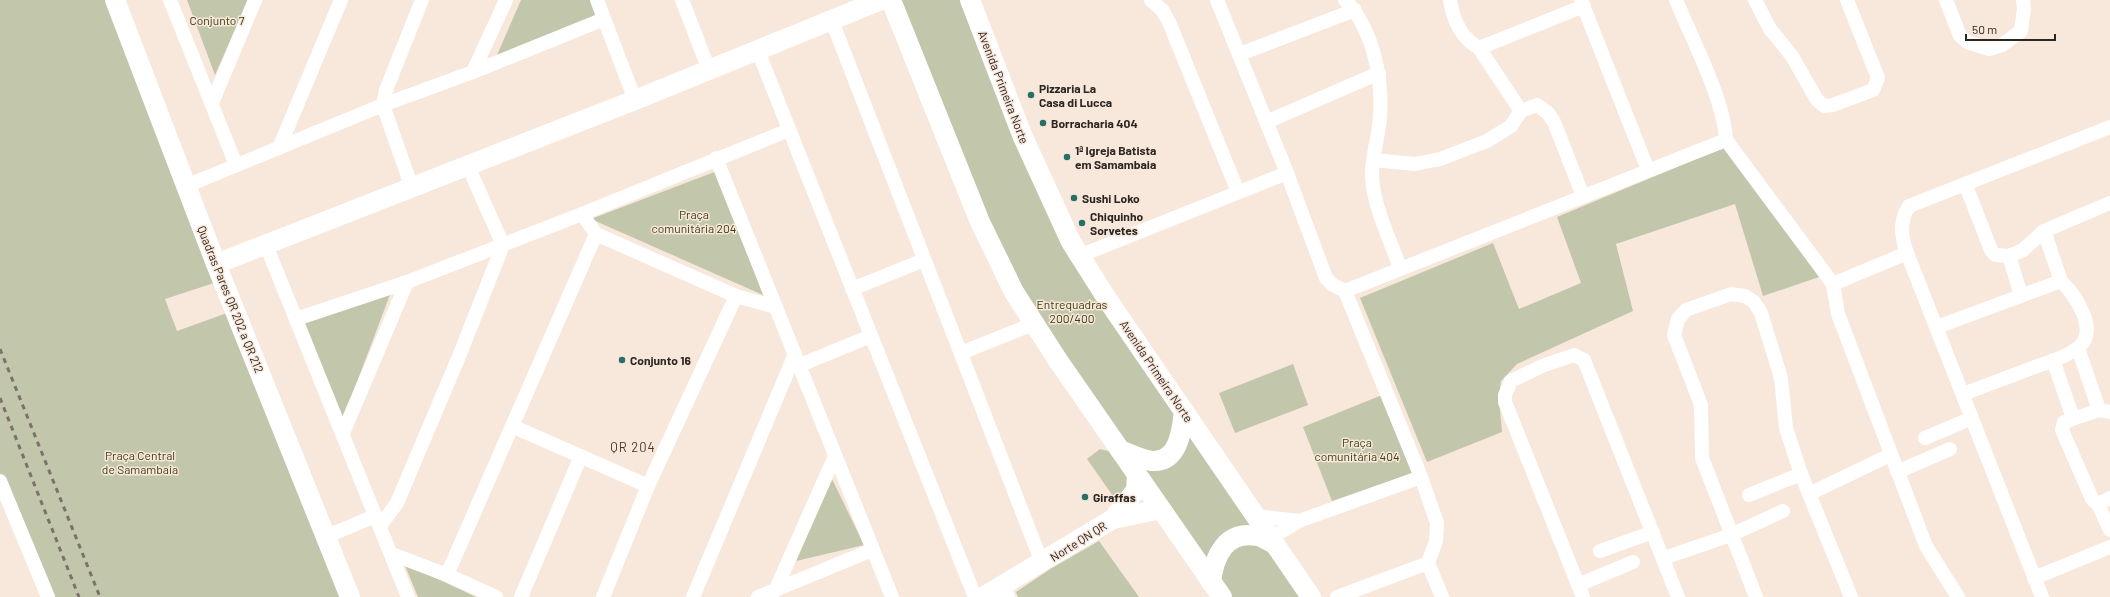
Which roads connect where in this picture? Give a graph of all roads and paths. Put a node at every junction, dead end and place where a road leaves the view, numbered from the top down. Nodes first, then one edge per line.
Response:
1 (115, 0) edge
2 (170, 0) edge
3 (255, 0) edge
4 (341, 0) edge
5 (422, 0) edge
6 (506, 0) edge
7 (597, 0) edge
8 (682, 0) edge
9 (881, 0) edge
10 (891, 0) edge
11 (970, 0) edge
12 (1151, 0) edge
13 (1217, 0) edge
14 (1450, 0) edge
15 (1676, 0) edge
16 (1755, 0) edge
17 (1847, 0) edge
18 (1946, 0) edge
19 (2023, 0) edge
20 (1583, 3) edge
21 (1350, 5) edge
22 (604, 19) junction
23 (832, 21) junction
24 (1479, 48) junction
25 (758, 51) junction
26 (1240, 54) junction
27 (709, 70) junction
28 (474, 72) junction
29 (1379, 73) junction
30 (635, 100) junction
31 (212, 103) junction
32 (383, 105) junction
33 (1521, 111) junction
34 (1266, 122) junction
35 (2110, 127) edge
36 (788, 130) junction
37 (1726, 140) junction
38 (279, 148) junction
39 (716, 158) junction
40 (1374, 160) junction
41 (236, 166) junction
42 (468, 166) junction
43 (1648, 170) junction
44 (1287, 173) junction
45 (186, 186) junction
46 (1966, 186) junction
47 (412, 188) junction
48 (1238, 192) junction
49 (1583, 196) junction
50 (2110, 203) edge
51 (582, 214) junction
52 (2044, 231) junction
53 (596, 234) junction
54 (266, 245) junction
55 (503, 245) junction
56 (1907, 253) junction
57 (1079, 256) junction
58 (2009, 256) junction
59 (924, 260) junction
60 (216, 264) junction
61 (1400, 268) junction
62 (2061, 281) junction
63 (407, 282) junction
64 (1833, 284) junction
65 (852, 288) junction
66 (1345, 291) junction
67 (2021, 295) junction
68 (736, 296) junction
69 (776, 306) junction
70 (296, 319) junction
71 (1033, 324) junction
72 (1937, 327) junction
73 (871, 336) junction
74 (2078, 348) junction
75 (961, 353) junction
76 (798, 360) junction
77 (2053, 360) junction
78 (1963, 394) junction
79 (1184, 411) junction
80 (2105, 411) edge
81 (1972, 418) junction
82 (2073, 418) junction
83 (512, 426) junction
84 (343, 433) junction
85 (1925, 438) dead end
86 (1950, 449) dead end
87 (1120, 450) junction
88 (1890, 455) junction
89 (581, 456) junction
90 (835, 456) junction
91 (1897, 472) junction
92 (1801, 474) junction
93 (1137, 475) junction
94 (1421, 477) junction
95 (0, 481) edge
96 (648, 486) junction
97 (1810, 494) junction
98 (1749, 495) dead end
99 (2104, 501) edge
100 (1161, 508) junction
101 (1783, 511) dead end
102 (1256, 516) junction
103 (1113, 519) junction
104 (377, 521) junction
105 (1299, 521) junction
106 (2110, 530) edge
107 (1653, 532) junction
108 (1730, 535) junction
109 (325, 537) junction
110 (1273, 541) junction
111 (2110, 547) edge
112 (872, 550) junction
113 (1600, 551) dead end
114 (392, 554) junction
115 (1664, 558) junction
116 (1633, 562) dead end
117 (1042, 563) junction
118 (1428, 564) junction
119 (447, 575) junction
120 (2034, 578) junction
121 (1216, 589) edge
122 (775, 591) junction
123 (1006, 591) edge
124 (1581, 591) edge
125 (48, 597) edge
126 (350, 597) edge
127 (408, 597) edge
128 (496, 597) edge
129 (521, 597) edge
130 (603, 597) edge
131 (693, 597) edge
132 (758, 597) edge
133 (892, 597) edge
134 (975, 597) edge
135 (983, 597) edge
136 (1311, 597) edge
137 (1337, 597) edge
138 (1442, 597) edge
139 (1678, 597) edge
140 (1756, 597) edge
141 (1850, 597) edge
142 (1958, 597) edge
143 (2042, 597) edge

1 - 45 street, Quadras Pares QR 202 a QR 212
2 - 31 street
3 - 31 street
4 - 38 street
5 - 32 street
6 - 28 street
7 - 22 street
8 - 27 street
9 - 23 street
10 - 71 street
11 - 57 street, Avenida Primeira Norte
12 - 48 street
13 - 26 street
14 - 24 street
15 - 37 street
16 - 17 street
18 - 19 street
20 - 24 street
20 - 43 street
21 - 26 street
21 - 29 street
22 - 28 street
22 - 30 street
23 - 25 street
23 - 59 street
24 - 33 street
25 - 27 street
25 - 36 street
26 - 34 street
27 - 30 street
28 - 32 street
29 - 34 street
29 - 40 street
30 - 42 street
31 - 41 street
32 - 38 street
32 - 47 street
33 - 40 street
33 - 49 street
34 - 44 street
35 - 46 street
36 - 39 street
36 - 65 street
37 - 43 street
37 - 64 street
38 - 41 street
39 - 51 street
39 - 69 street
40 - 61 street
41 - 45 street
42 - 47 street
42 - 55 street
43 - 49 street
44 - 48 street
44 - 66 street
45 - 60 street, Quadras Pares QR 202 a QR 212
46 - 56 street
46 - 58 street
47 - 54 street
48 - 57 street
49 - 61 street
50 - 52 street
51 - 53 street
51 - 55 street
52 - 58 street
52 - 62 street
53 - 68 street
53 - 83 street
54 - 60 street
54 - 70 street
55 - 63 street
55 - 104 street
56 - 64 street
56 - 72 street
57 - 79 street, Avenida Primeira Norte
58 - 67 street
59 - 65 street
59 - 75 street
60 - 109 street, Quadras Pares QR 202 a QR 212
61 - 66 street
62 - 67 street
62 - 74 street
63 - 70 street
63 - 84 street
64 - 88 street
65 - 73 street
66 - 94 street
67 - 72 street
68 - 69 street
68 - 96 street
69 - 76 street
70 - 84 street
71 - 75 street
71 - 87 street
72 - 78 street
73 - 76 street
73 - 134 street
74 - 77 street
74 - 80 street
75 - 117 street
76 - 90 street
76 - 131 street
77 - 78 street
77 - 82 street
78 - 81 street
79 - 87 street
79 - 102 street, Avenida Primeira Norte
80 - 82 street
81 - 85 street
81 - 120 street
82 - 99 street
83 - 89 street
83 - 119 street
84 - 104 street
86 - 91 street
87 - 93 street
88 - 91 street
88 - 97 street
89 - 96 street
89 - 129 street
90 - 112 street
90 - 122 street
91 - 142 street
92 - 97 street
92 - 98 street
92 - 108 street
93 - 100 street
93 - 103 street, Norte QN QR
94 - 105 street
94 - 118 street
95 - 125 street
96 - 130 street
97 - 141 street
99 - 106 street
100 - 103 street, Norte QN QR
100 - 121 street
101 - 108 street
102 - 105 street
102 - 110 street, Avenida Primeira Norte
103 - 117 street, Norte QN QR
104 - 109 street
104 - 114 street
105 - 110 street
107 - 113 street
107 - 115 street
107 - 124 street
108 - 115 street
108 - 140 street
109 - 126 street, Quadras Pares QR 202 a QR 212
110 - 121 street
110 - 136 street, Avenida Primeira Norte
111 - 120 street
112 - 122 street
112 - 133 street
114 - 119 street
114 - 127 street
115 - 139 street
116 - 124 street
117 - 123 street, Norte QN QR
118 - 137 street
118 - 138 street
119 - 128 street
120 - 143 street
122 - 132 street
123 - 135 street, Norte QN QR

